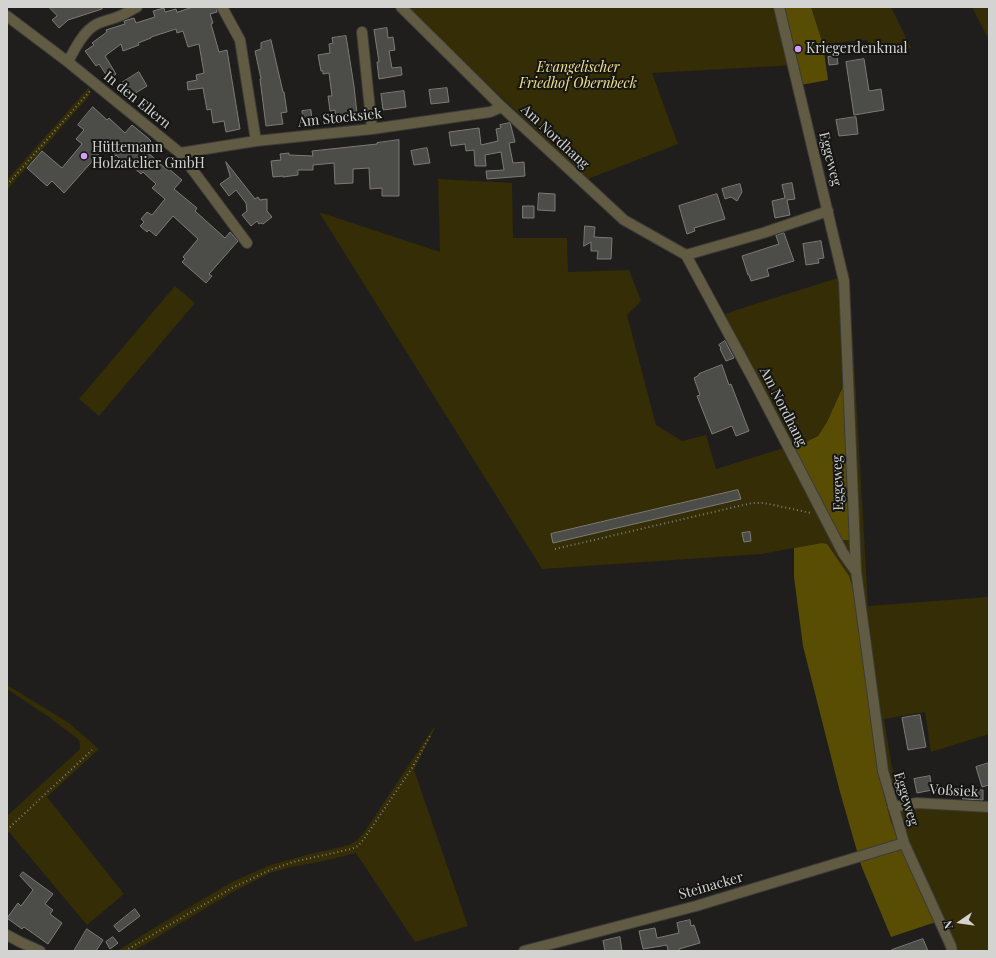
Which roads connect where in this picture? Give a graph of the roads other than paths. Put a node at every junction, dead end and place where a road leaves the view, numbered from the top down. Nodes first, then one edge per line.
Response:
1 (137, 7) edge
2 (222, 7) edge
3 (401, 7) edge
4 (779, 7) edge
5 (7, 16) edge
6 (362, 32) dead end
7 (68, 62) junction
8 (502, 107) junction
9 (372, 129) junction
10 (256, 141) junction
11 (180, 153) junction
12 (828, 211) junction
13 (247, 243) dead end
14 (686, 255) junction
15 (856, 571) junction
16 (893, 807) junction
17 (989, 807) edge
18 (904, 843) junction
19 (7, 935) edge
20 (952, 950) edge
21 (40, 951) edge
22 (524, 951) edge

1 - 7 street
2 - 10 street
3 - 8 street, Am Nordhang
4 - 12 street, Eggeweg
5 - 7 street, In den Ellern
6 - 9 street
7 - 11 street, In den Ellern
8 - 9 street, Am Stocksiek
8 - 14 street, Am Nordhang
9 - 10 street, Am Stocksiek
10 - 11 street, Am Stocksiek
11 - 13 street, In den Ellern
12 - 14 street
12 - 15 street, Eggeweg
14 - 15 street, Am Nordhang
15 - 16 street, Eggeweg
16 - 17 street, Voßsiek
16 - 18 street, Eggeweg
18 - 20 street, Eggeweg
18 - 22 street, Steinacker
19 - 21 street

